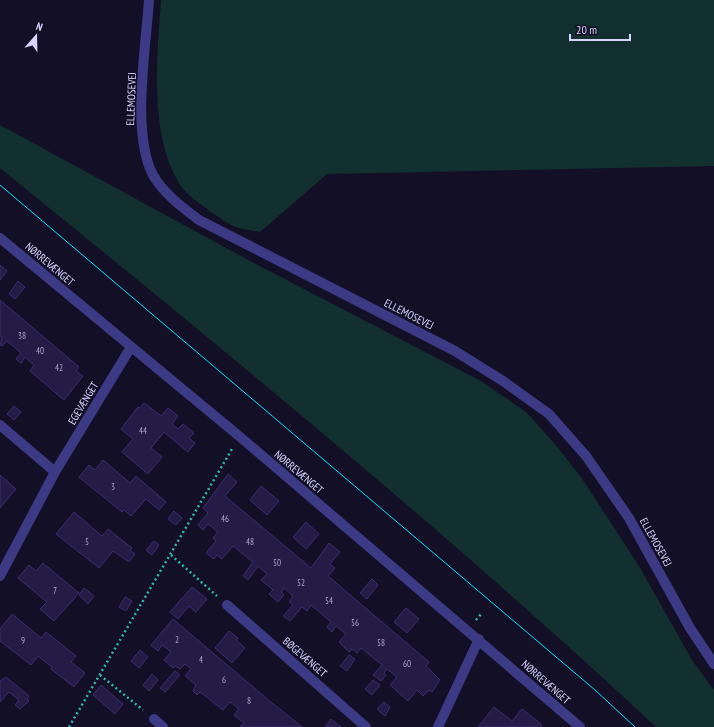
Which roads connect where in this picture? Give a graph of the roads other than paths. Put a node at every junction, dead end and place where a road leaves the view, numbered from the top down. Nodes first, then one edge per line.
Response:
1 (149, 0) edge
2 (0, 238) edge
3 (131, 347) junction
4 (0, 425) edge
5 (55, 472) junction
6 (0, 576) edge
7 (227, 605) road end
8 (479, 639) junction
9 (714, 664) edge
10 (154, 719) road end
11 (163, 727) edge
12 (366, 727) edge
13 (438, 727) edge
14 (580, 727) edge

1 - 9 street, ELLEMOSEVEJ
2 - 3 street, NØRREVÆNGET
3 - 5 street, EGEVÆNGET
3 - 8 street, NØRREVÆNGET
4 - 5 street
5 - 6 street, EGEVÆNGET
7 - 12 street, BØGEVÆNGET
8 - 13 street
8 - 14 street, NØRREVÆNGET
10 - 11 street

